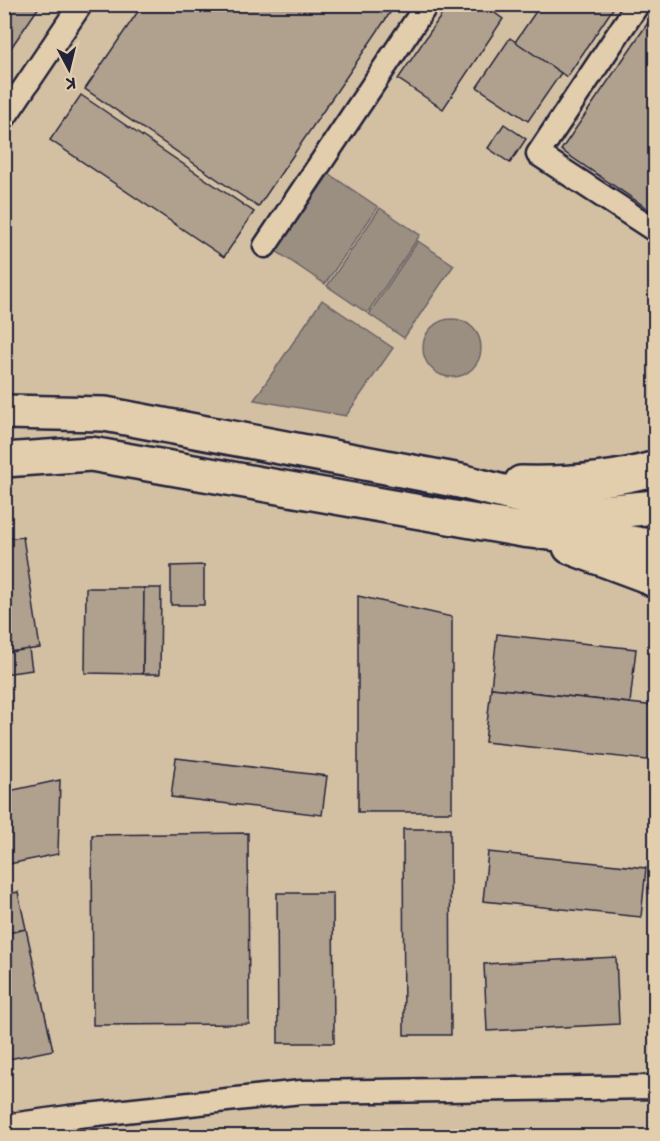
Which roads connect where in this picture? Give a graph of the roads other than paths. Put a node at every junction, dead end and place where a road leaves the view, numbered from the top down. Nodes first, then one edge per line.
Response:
1 (81, 4) edge
2 (428, 4) edge
3 (638, 4) edge
4 (4, 118) edge
5 (656, 231) edge
6 (266, 246) dead end
7 (4, 412) edge
8 (4, 460) edge
9 (656, 468) edge
10 (460, 481) junction
11 (656, 507) edge
12 (523, 530) junction
13 (656, 550) edge
14 (656, 581) edge
15 (656, 1087) edge
16 (4, 1126) edge

1 - 4 street
2 - 6 street
3 - 5 street
7 - 10 main road
8 - 12 main road
9 - 10 main road
10 - 11 main road
12 - 13 main road
12 - 14 main road
15 - 16 street

